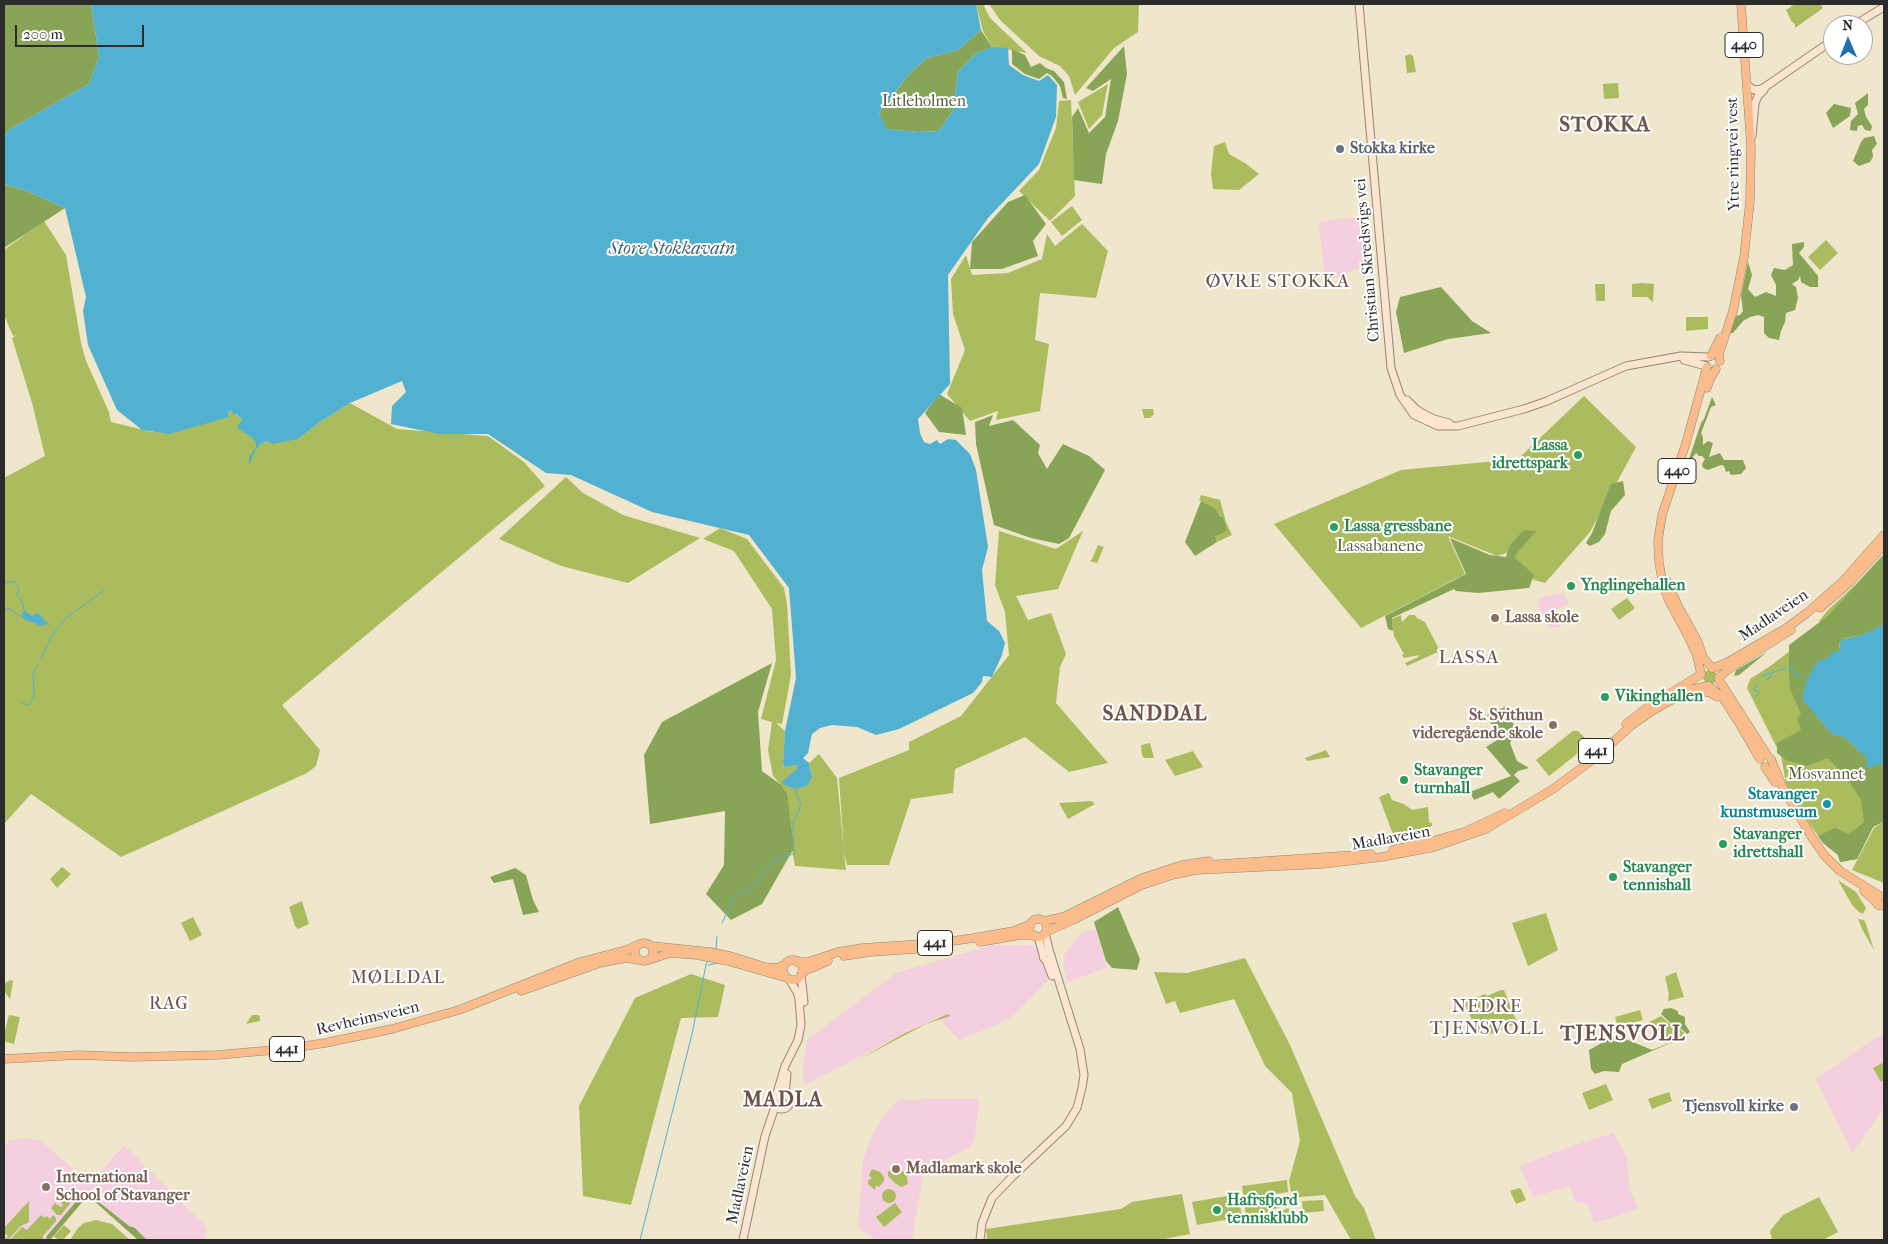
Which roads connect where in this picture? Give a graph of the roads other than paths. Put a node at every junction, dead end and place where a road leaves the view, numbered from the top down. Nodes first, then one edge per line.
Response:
1 (1359, 4) edge
2 (1741, 4) edge
3 (1884, 7) edge
4 (1871, 15) edge
5 (1823, 47) edge
6 (1774, 82) junction
7 (1747, 86) junction
8 (1751, 146) junction
9 (1734, 304) junction
10 (1710, 357) junction
11 (1658, 360) junction
12 (1720, 361) junction
13 (1707, 366) junction
14 (1716, 369) junction
15 (1884, 534) edge
16 (1884, 545) edge
17 (1698, 642) junction
18 (1734, 658) junction
19 (1712, 668) junction
20 (1700, 674) junction
21 (1719, 679) junction
22 (1708, 686) junction
23 (1680, 694) junction
24 (1725, 703) junction
25 (1766, 758) junction
26 (1880, 898) edge
27 (1884, 906) edge
28 (1044, 921) junction
29 (1031, 924) junction
30 (1041, 934) junction
31 (637, 946) junction
32 (651, 946) junction
33 (688, 951) junction
34 (639, 960) junction
35 (649, 960) junction
36 (797, 962) junction
37 (784, 965) junction
38 (752, 966) junction
39 (802, 974) junction
40 (788, 979) junction
41 (487, 1000) junction
42 (132, 1057) junction
43 (4, 1059) edge
44 (4, 1063) edge
45 (785, 1094) junction
46 (775, 1100) junction
47 (785, 1108) junction
48 (765, 1136) junction
49 (743, 1240) edge
50 (980, 1240) edge

1 - 11 main road, Christian Skredsvigs vei
2 - 7 main road, Ytre ringvei vest / 440
3 - 4 main road
5 - 6 main road
6 - 7 main road
6 - 8 main road
7 - 8 main road, Ytre ringvei vest / 440
8 - 9 main road, Ytre ringvei vest / 440
9 - 10 main road, Ytre ringvei vest / 440
9 - 12 main road, Ytre ringvei vest / 440
10 - 11 main road
10 - 12 main road
10 - 13 main road, 440
11 - 13 main road
12 - 14 main road, 440
13 - 14 main road
13 - 20 main road, 440
14 - 17 main road, 440
15 - 18 main road, Madlaveien / 441
16 - 21 main road, Madlaveien / 441
17 - 18 main road, 441
17 - 19 main road, 440
18 - 19 main road, Madlaveien / 441
19 - 20 main road, 441
19 - 21 main road
20 - 22 main road
20 - 28 main road, Madlaveien / 441
21 - 22 main road, 441
21 - 25 main road
22 - 23 main road, Madlaveien / 441
22 - 24 main road
23 - 24 main road, 441
23 - 30 main road, Madlaveien / 441
24 - 25 main road
25 - 26 main road
25 - 26 main road
26 - 27 main road
28 - 29 main road, 441
28 - 30 main road
29 - 30 main road
29 - 36 main road, 441
30 - 39 main road, Madlaveien / 441
30 - 50 main road
31 - 32 main road, 441
31 - 34 main road
31 - 41 main road, Revheimsveien / 441
32 - 33 main road, 441
32 - 35 main road
33 - 35 main road, 441
33 - 38 main road, 441
34 - 35 main road, 441
34 - 41 main road, Revheimsveien / 441
36 - 37 main road, 441
36 - 39 main road
37 - 38 main road, 441
37 - 40 main road
38 - 40 main road, 441
39 - 40 main road, 441
39 - 45 main road
40 - 46 main road, Madlaveien
41 - 42 main road, Revheimsveien / 441
42 - 43 main road, Revheimsveien / 441
42 - 44 main road, Revheimsveien / 441
45 - 46 main road
45 - 47 main road
46 - 47 main road
46 - 48 main road, Madlaveien
47 - 48 main road, Madlaveien
48 - 49 main road, Madlaveien

